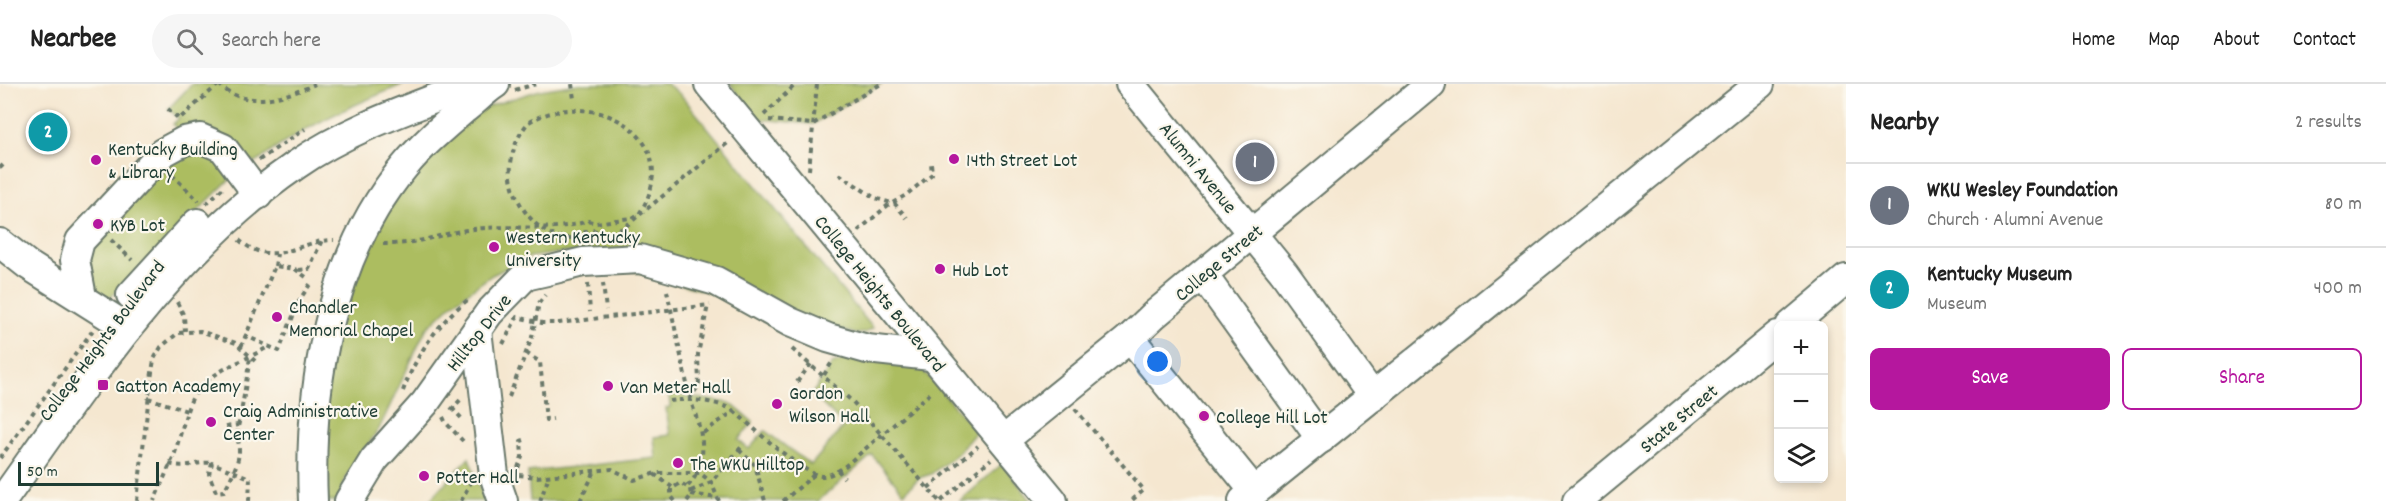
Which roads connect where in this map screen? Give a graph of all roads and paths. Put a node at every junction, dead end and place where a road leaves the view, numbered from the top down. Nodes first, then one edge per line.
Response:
1 (219, 84) edge
2 (315, 84) edge
3 (425, 84) edge
4 (473, 84) edge
5 (495, 84) edge
6 (572, 84) edge
7 (709, 84) edge
8 (796, 84) edge
9 (817, 84) edge
10 (881, 84) edge
11 (1130, 84) edge
12 (1431, 84) edge
13 (1760, 84) edge
14 (305, 86) edge
15 (580, 98) dead end
16 (573, 99) junction
17 (563, 101) dead end
18 (168, 109) dead end
19 (543, 110) dead end
20 (813, 124) junction
21 (646, 136) dead end
22 (732, 140) dead end
23 (931, 163) dead end
24 (171, 174) dead end
25 (839, 174) dead end
26 (808, 178) dead end
27 (253, 188) junction
28 (891, 203) junction
29 (204, 205) dead end
30 (637, 217) junction
31 (907, 218) dead end
32 (545, 230) junction
33 (855, 234) dead end
34 (1252, 234) junction
35 (109, 239) dead end
36 (322, 240) dead end
37 (0, 243) edge
38 (277, 254) dead end
39 (133, 261) dead end
40 (275, 266) junction
41 (295, 269) junction
42 (1203, 275) junction
43 (306, 278) dead end
44 (1846, 279) edge
45 (612, 281) dead end
46 (665, 282) dead end
47 (311, 283) dead end
48 (588, 283) dead end
49 (81, 297) junction
50 (172, 297) dead end
51 (716, 303) dead end
52 (708, 305) junction
53 (671, 309) junction
54 (606, 310) dead end
55 (590, 312) dead end
56 (116, 319) junction
57 (535, 320) junction
58 (1796, 321) edge
59 (477, 330) junction
60 (186, 331) junction
61 (244, 335) junction
62 (1130, 338) junction
63 (1774, 339) edge
64 (270, 346) junction
65 (241, 348) junction
66 (501, 348) dead end
67 (791, 348) dead end
68 (526, 353) junction
69 (931, 356) junction
70 (253, 359) junction
71 (811, 364) junction
72 (797, 382) dead end
73 (937, 387) dead end
74 (1373, 397) junction
75 (148, 398) junction
76 (690, 398) junction
77 (670, 401) dead end
78 (506, 404) dead end
79 (1073, 406) dead end
80 (187, 411) junction
81 (734, 411) junction
82 (443, 416) dead end
83 (553, 419) dead end
84 (229, 426) dead end
85 (238, 427) junction
86 (703, 433) junction
87 (882, 434) junction
88 (1321, 439) junction
89 (524, 440) dead end
90 (463, 441) dead end
91 (743, 445) dead end
92 (994, 446) junction
93 (739, 450) junction
94 (0, 458) edge
95 (212, 463) junction
96 (169, 464) junction
97 (596, 470) junction
98 (838, 470) junction
99 (233, 471) junction
100 (700, 473) junction
101 (653, 474) junction
102 (815, 474) junction
103 (549, 475) junction
104 (0, 476) edge
105 (844, 478) dead end
106 (711, 483) junction
107 (688, 486) junction
108 (672, 487) junction
109 (928, 488) junction
110 (691, 493) junction
111 (1248, 496) edge
112 (1582, 499) edge
113 (718, 500) edge
114 (2, 501) edge
115 (137, 501) edge
116 (154, 501) edge
117 (249, 501) edge
118 (313, 501) edge
119 (349, 501) edge
120 (503, 501) edge
121 (540, 501) edge
122 (580, 501) edge
123 (675, 501) edge
124 (687, 501) edge
125 (765, 501) edge
126 (783, 501) edge
127 (940, 501) edge
128 (1053, 501) edge
129 (1131, 501) edge

1 - 14 path
1 - 18 path
2 - 14 path
3 - 27 street, College Heights Boulevard
4 - 27 street, College Heights Boulevard
5 - 118 street
6 - 16 path
7 - 69 street, College Heights Boulevard
8 - 20 path
9 - 20 path
10 - 20 path
11 - 34 street, Alumni Avenue
12 - 34 street, College Street
13 - 74 street
15 - 16 path
16 - 17 path
19 - 32 path
20 - 26 path
21 - 30 path
22 - 30 path
23 - 28 path
24 - 29 path
25 - 28 path
27 - 49 street
27 - 56 street, College Heights Boulevard
28 - 31 path
28 - 33 path
30 - 32 path
30 - 32 path
34 - 42 street, College Street
34 - 74 street, Alumni Avenue
35 - 39 path
36 - 41 path
37 - 49 street
38 - 40 path
40 - 41 path
40 - 61 path
41 - 43 path
42 - 62 street, College Street
42 - 88 street
44 - 58 street
45 - 54 path
46 - 53 path
47 - 64 path
48 - 55 path
49 - 56 street
50 - 60 path
51 - 52 path
52 - 53 path
52 - 76 path
53 - 57 path
53 - 76 path
56 - 94 path
56 - 104 street, College Heights Boulevard
56 - 114 street, College Heights Boulevard
57 - 66 path
57 - 68 path
59 - 69 street, Hilltop Drive
59 - 119 street, Hilltop Drive
59 - 120 street
60 - 65 path
60 - 75 path
61 - 64 path
61 - 65 path
62 - 92 street, College Street
62 - 111 street
63 - 112 street, State Street
64 - 70 path
65 - 70 path
67 - 71 path
68 - 78 path
68 - 83 path
69 - 92 street, College Heights Boulevard
70 - 80 path
70 - 85 path
71 - 72 path
71 - 87 path
73 - 87 path
74 - 88 street
75 - 80 path
75 - 115 path
76 - 77 path
76 - 81 path
76 - 86 path
79 - 129 path
80 - 96 path
81 - 86 path
81 - 102 path
82 - 90 path
84 - 85 path
85 - 99 path
86 - 100 path
87 - 98 path
87 - 109 path
88 - 111 street
89 - 103 path
91 - 93 path
92 - 109 path
92 - 127 path
92 - 128 street, College Heights Boulevard
93 - 106 path
93 - 125 path
95 - 96 path
95 - 99 path
95 - 99 path
96 - 116 path
97 - 101 path
97 - 103 path
97 - 122 path
98 - 102 path
98 - 105 path
99 - 117 path
100 - 101 path
100 - 106 path
100 - 107 path
101 - 108 path
102 - 126 path
103 - 121 path
106 - 110 path
106 - 113 path
107 - 108 path
107 - 110 path
108 - 123 path
109 - 127 path
110 - 113 path
110 - 124 path

